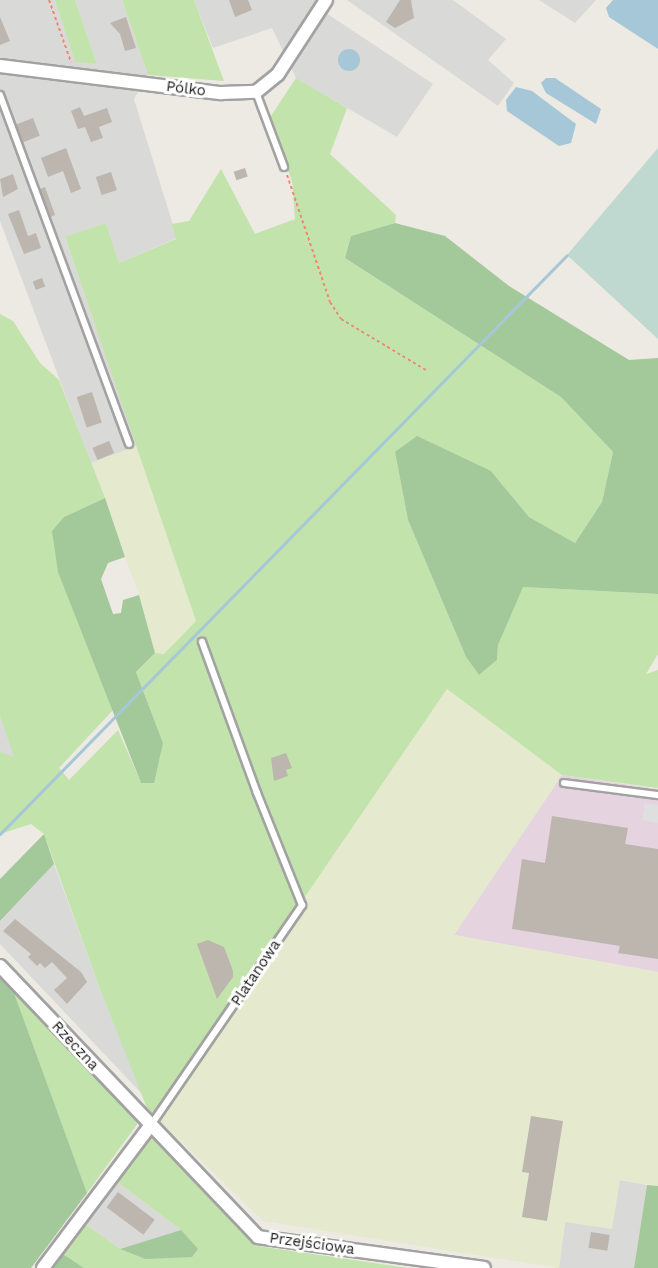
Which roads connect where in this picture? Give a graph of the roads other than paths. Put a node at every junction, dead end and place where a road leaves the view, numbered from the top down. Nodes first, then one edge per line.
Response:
1 (326, 0) edge
2 (0, 66) edge
3 (256, 92) junction
4 (0, 95) edge
5 (284, 167) road end
6 (129, 444) dead end
7 (202, 642) dead end
8 (564, 783) dead end
9 (658, 795) edge
10 (0, 966) edge
11 (150, 1126) junction
12 (469, 1267) edge
13 (44, 1268) edge
14 (484, 1268) edge

1 - 3 street
2 - 3 street, Pólko
3 - 5 lane
4 - 6 lane
7 - 11 lane, Platanowa
8 - 9 lane
10 - 11 street, Rzeczna
11 - 12 street, Przejściowa
11 - 13 street, Platanowa
12 - 14 street, Przejściowa

